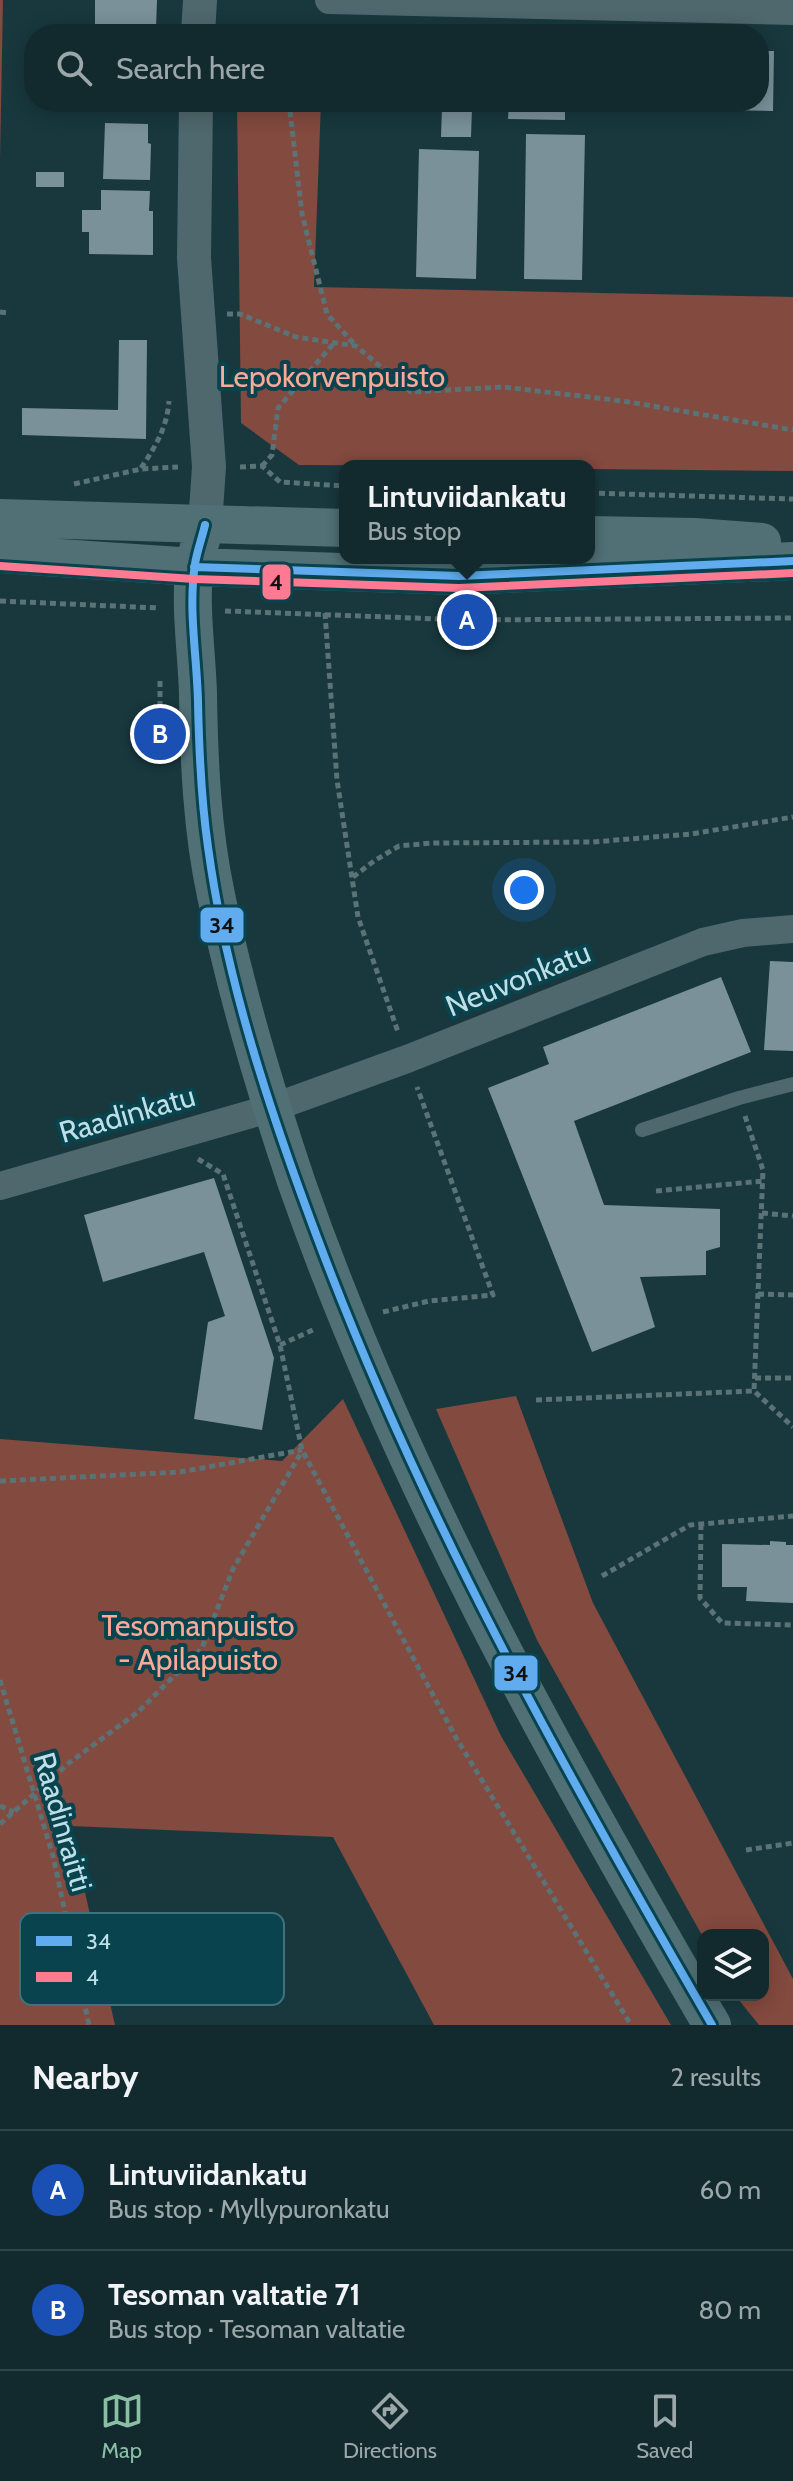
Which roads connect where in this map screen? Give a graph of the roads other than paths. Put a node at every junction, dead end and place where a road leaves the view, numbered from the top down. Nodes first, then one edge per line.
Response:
1 (200, 0) edge
2 (329, 0) edge
3 (644, 4) edge
4 (793, 11) edge
5 (199, 24) edge
6 (196, 112) edge
7 (0, 518) edge
8 (205, 525) junction
9 (339, 528) edge
10 (595, 535) edge
11 (793, 544) edge
12 (0, 554) edge
13 (793, 561) edge
14 (194, 567) junction
15 (793, 929) edge
16 (793, 1084) edge
17 (272, 1108) junction
18 (642, 1130) dead end
19 (0, 1186) edge
20 (712, 2025) edge

1 - 5 street
2 - 3 street
3 - 4 street
6 - 8 street
7 - 8 main road
8 - 9 main road
8 - 14 main road
10 - 11 main road
12 - 14 main road
13 - 14 main road
14 - 17 main road
15 - 17 street, Neuvonkatu
16 - 18 lane
17 - 19 street, Raadinkatu
17 - 20 main road

